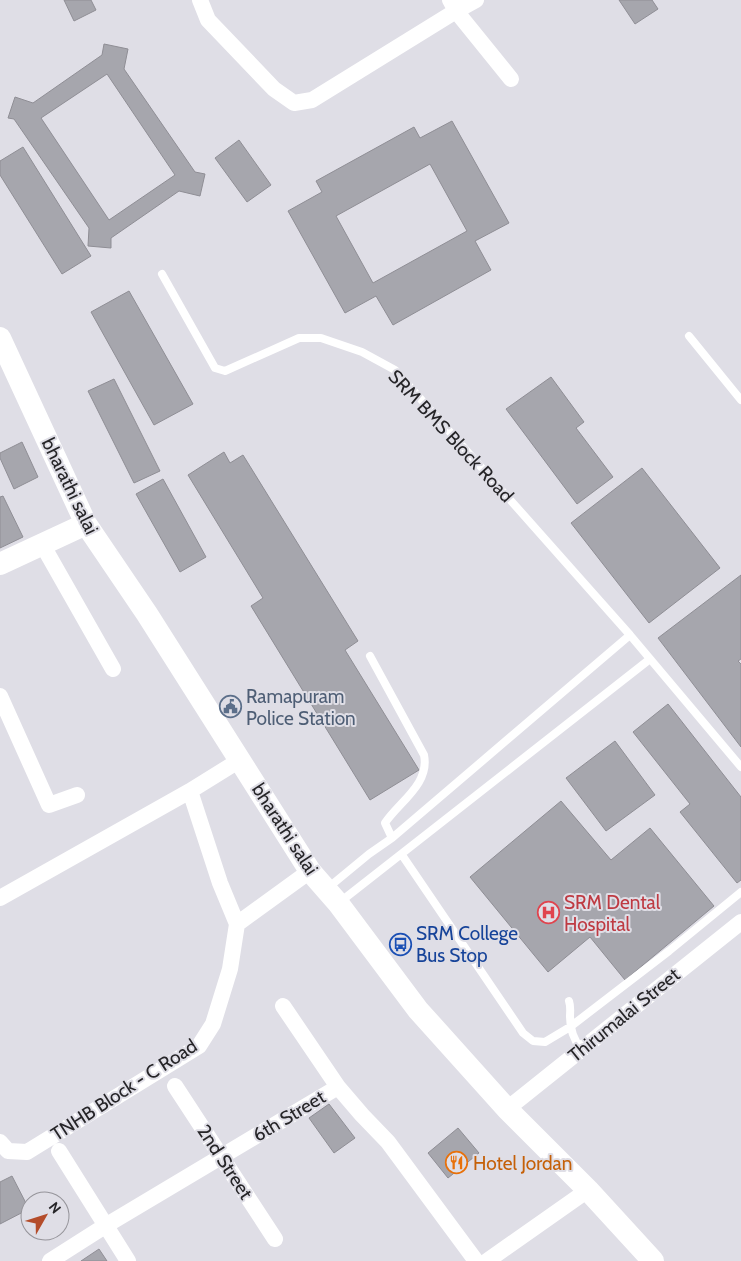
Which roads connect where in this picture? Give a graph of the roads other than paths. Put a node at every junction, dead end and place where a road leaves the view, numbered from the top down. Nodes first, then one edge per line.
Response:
1 (200, 0) edge
2 (476, 0) edge
3 (453, 5) edge
4 (511, 79) dead end
5 (162, 274) dead end
6 (689, 336) dead end
7 (0, 338) edge
8 (741, 400) edge
9 (86, 524) junction
10 (42, 544) junction
11 (0, 564) edge
12 (630, 635) junction
13 (370, 656) dead end
14 (650, 659) junction
15 (113, 669) dead end
16 (0, 696) edge
17 (240, 760) junction
18 (741, 767) edge
19 (190, 791) junction
20 (78, 795) dead end
21 (392, 838) junction
22 (402, 854) junction
23 (310, 871) junction
24 (741, 892) edge
25 (332, 896) junction
26 (0, 898) edge
27 (741, 922) edge
28 (237, 924) junction
29 (568, 1001) dead end
30 (283, 1006) dead end
31 (570, 1027) junction
32 (581, 1050) junction
33 (175, 1086) dead end
34 (338, 1087) junction
35 (507, 1109) junction
36 (0, 1142) edge
37 (59, 1151) dead end
38 (222, 1157) junction
39 (588, 1190) junction
40 (105, 1226) junction
41 (275, 1239) dead end
42 (50, 1261) edge
43 (128, 1261) edge
44 (476, 1261) edge
45 (487, 1261) edge
46 (653, 1261) edge

1 - 3 street
2 - 3 street
3 - 4 street
5 - 12 lane, SRM BMS Block Road
6 - 8 lane
7 - 9 street, bharathi salai
9 - 10 street
9 - 17 street, bharathi salai
10 - 11 street
10 - 15 street
12 - 14 lane, SRM BMS Block Road
12 - 21 lane
13 - 21 lane
14 - 18 lane, SRM BMS Block Road
14 - 22 lane
16 - 20 street
17 - 19 street
17 - 23 street, bharathi salai
19 - 26 street
19 - 28 street
21 - 25 lane
22 - 25 lane
22 - 31 lane
23 - 25 street, bharathi salai
23 - 28 street
24 - 31 lane
25 - 35 street, bharathi salai
27 - 32 street, Thirumalai Street
28 - 36 street, TNHB Block - C Road
29 - 31 lane
30 - 34 street
31 - 32 lane
32 - 35 street, Thirumalai Street
33 - 38 street, 2nd Street
34 - 38 street, 6th Street
34 - 44 street, 6th Street
35 - 39 street, bharathi salai
37 - 40 street
38 - 40 street, 6th Street
38 - 41 street, 2nd Street
39 - 45 street
39 - 46 street, bharathi salai
40 - 42 street, 6th Street
40 - 43 street

